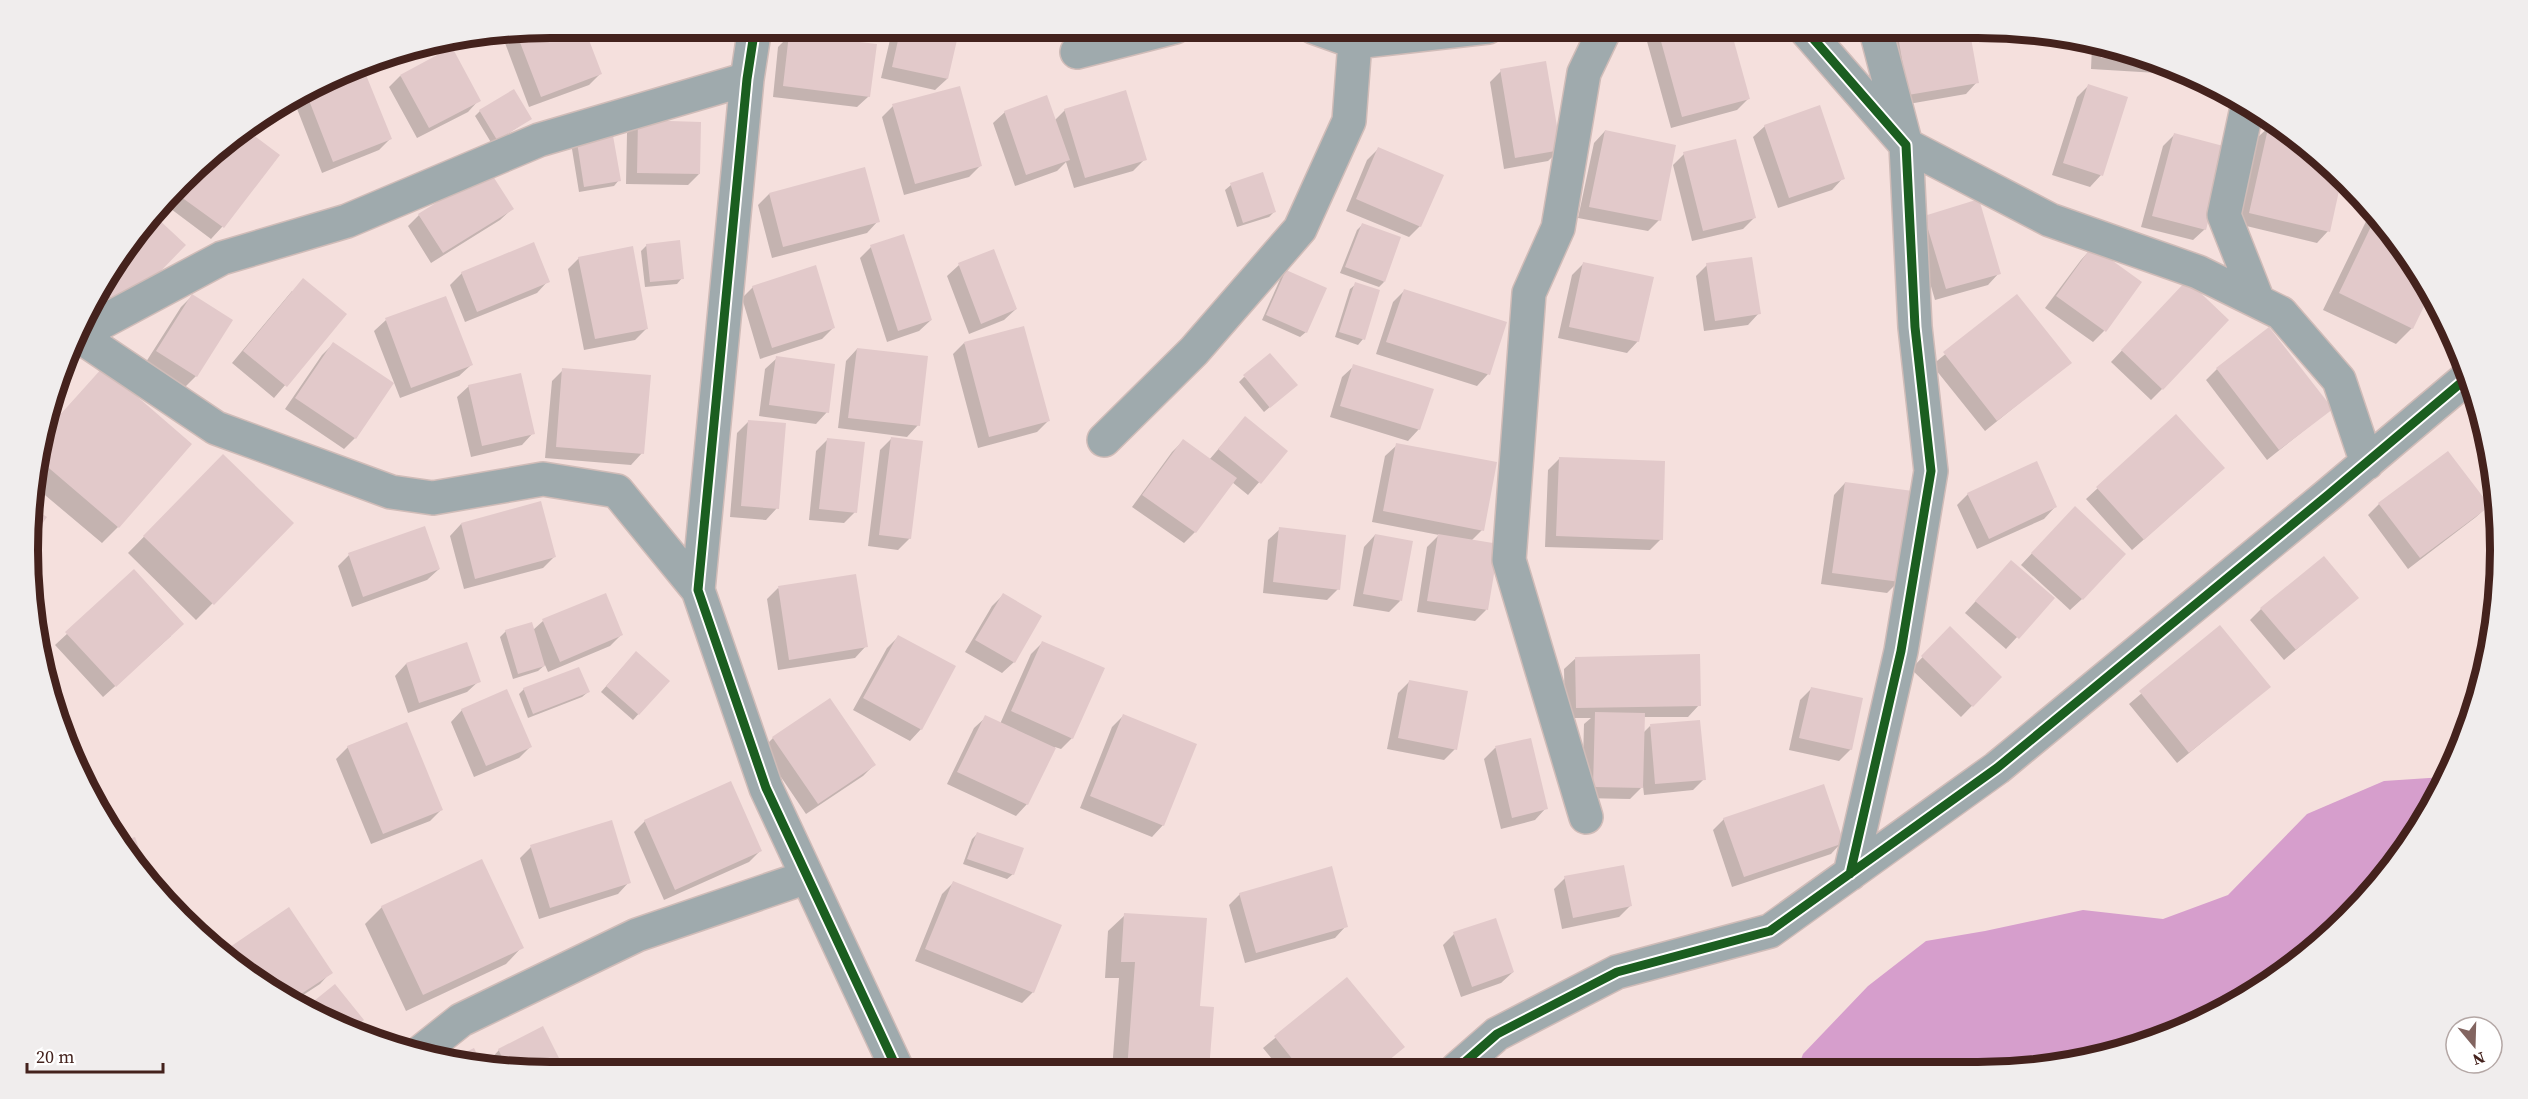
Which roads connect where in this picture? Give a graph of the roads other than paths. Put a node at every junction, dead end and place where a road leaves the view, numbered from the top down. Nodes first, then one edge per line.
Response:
1 (753, 38) edge
2 (1132, 38) edge
3 (1344, 38) edge
4 (1390, 38) edge
5 (1601, 38) edge
6 (1813, 38) edge
7 (1878, 38) edge
8 (1355, 42) junction
9 (1077, 52) dead end
10 (747, 79) junction
11 (2246, 113) edge
12 (1906, 145) junction
13 (2258, 301) junction
14 (86, 332) edge
15 (83, 337) edge
16 (2462, 382) edge
17 (1104, 440) dead end
18 (2367, 463) junction
19 (698, 590) junction
20 (1586, 817) dead end
21 (1850, 874) junction
22 (807, 877) junction
23 (428, 1047) edge
24 (894, 1062) edge
25 (1464, 1062) edge

1 - 10 street
2 - 9 street
3 - 8 street
4 - 8 street
5 - 20 street
6 - 12 street
7 - 12 street
8 - 17 street
10 - 14 street
10 - 19 street
11 - 13 street
12 - 13 street
12 - 21 street
13 - 18 street
15 - 19 street
16 - 18 street
18 - 21 street
19 - 22 street
21 - 25 street
22 - 23 street
22 - 24 street

